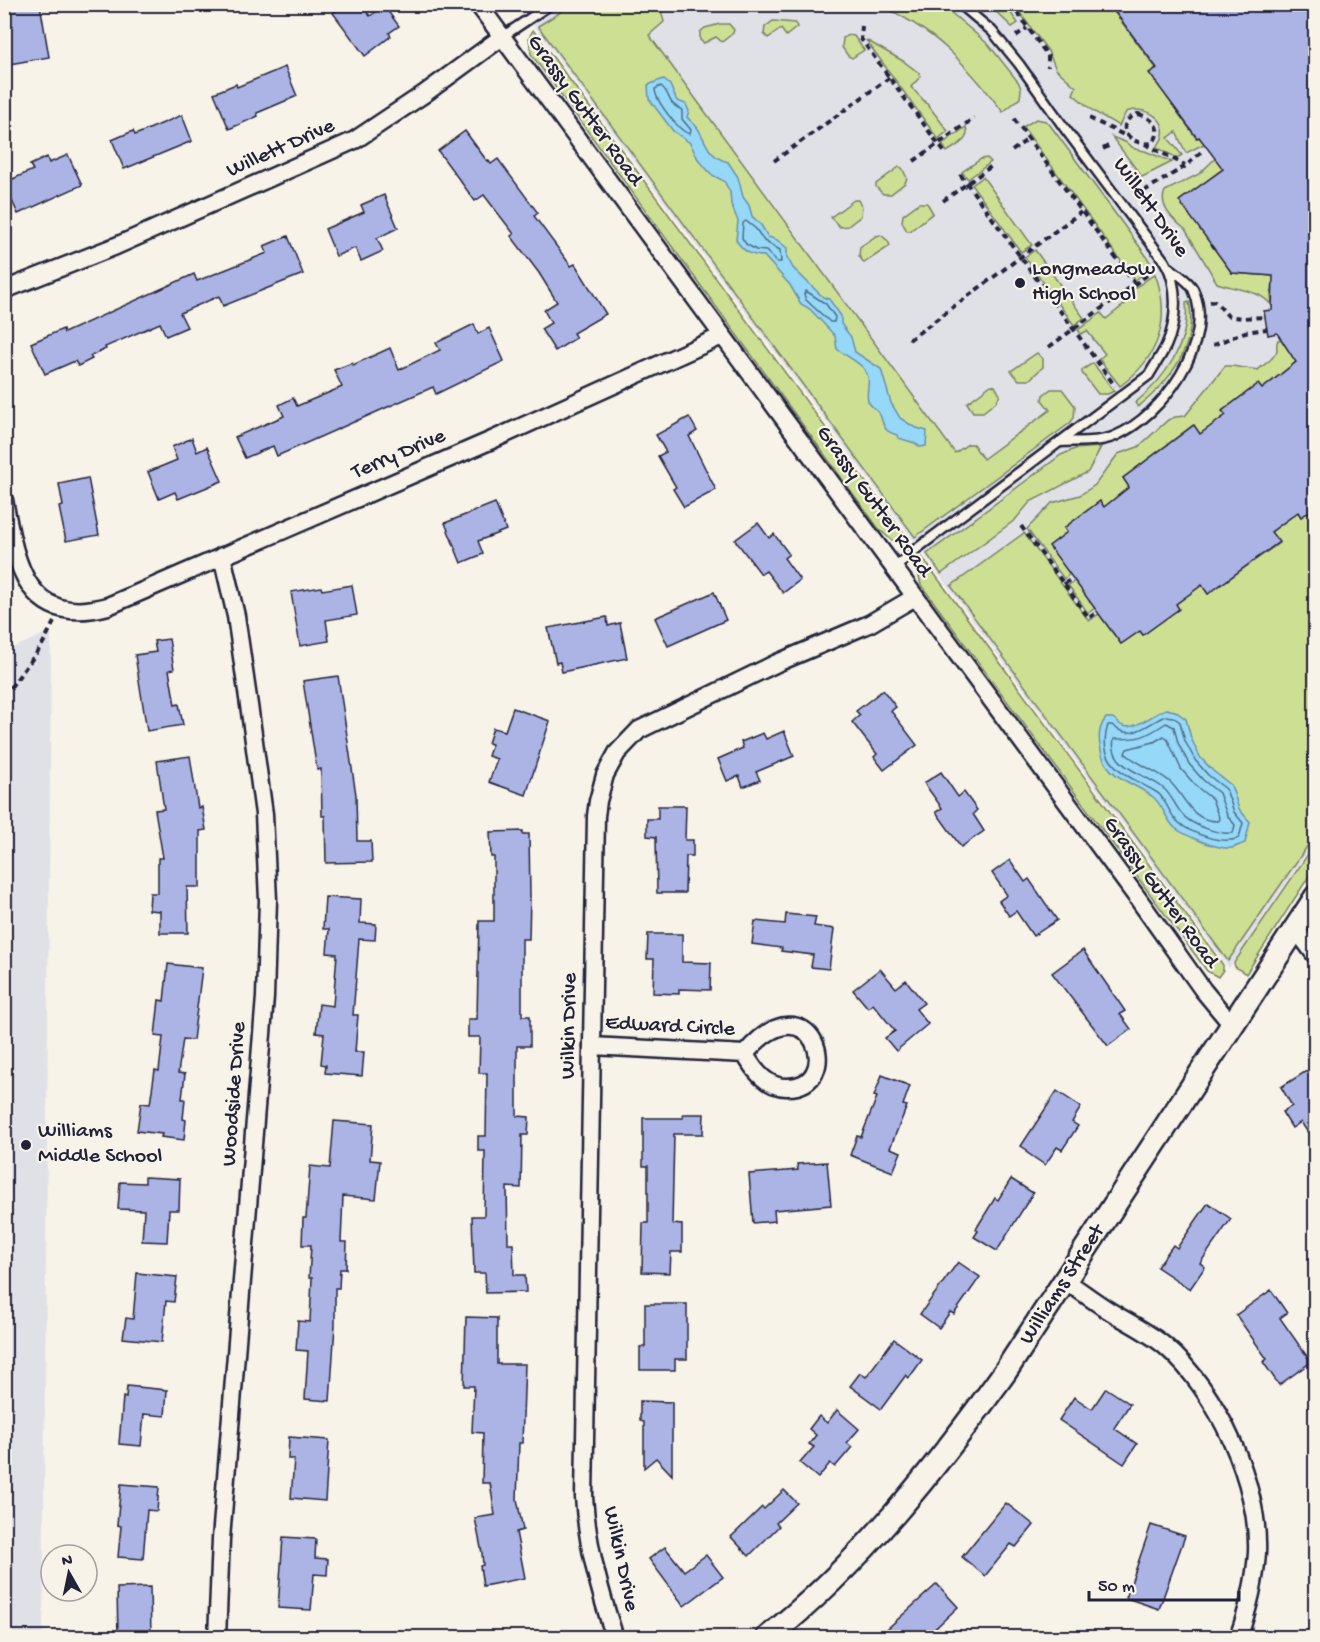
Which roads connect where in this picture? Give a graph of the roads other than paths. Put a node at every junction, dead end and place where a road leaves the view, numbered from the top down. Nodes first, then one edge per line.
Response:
1 (478, 4) edge
2 (551, 4) edge
3 (960, 4) edge
4 (502, 37) junction
5 (1168, 266) junction
6 (4, 290) edge
7 (722, 336) junction
8 (1059, 442) junction
9 (4, 500) edge
10 (222, 556) junction
11 (894, 568) junction
12 (915, 597) junction
13 (1316, 897) edge
14 (1295, 928) junction
15 (1316, 956) edge
16 (1232, 1025) junction
17 (592, 1046) junction
18 (745, 1054) junction
19 (1065, 1281) junction
20 (217, 1638) edge
21 (615, 1638) edge
22 (767, 1638) edge
23 (1238, 1638) edge

1 - 4 street, Grassy Gutter Road
2 - 4 lane, Willett Drive
3 - 5 lane, Willett Drive
4 - 6 street, Willett Drive
4 - 7 street, Grassy Gutter Road
5 - 8 lane, Willett Drive
5 - 8 lane
7 - 10 street, Terry Drive
7 - 11 street, Grassy Gutter Road
8 - 11 lane, Willett Drive
9 - 10 street, Terry Drive
10 - 20 street, Woodside Drive
11 - 12 street, Grassy Gutter Road
12 - 16 street, Grassy Gutter Road
12 - 17 street, Wilkin Drive
13 - 14 main road, Williams Street
14 - 15 street
14 - 16 main road, Williams Street
16 - 19 main road, Williams Street
17 - 18 street, Edward Circle
17 - 21 street, Wilkin Drive
18 - 18 street, Edward Circle
19 - 22 main road, Williams Street
19 - 23 street

